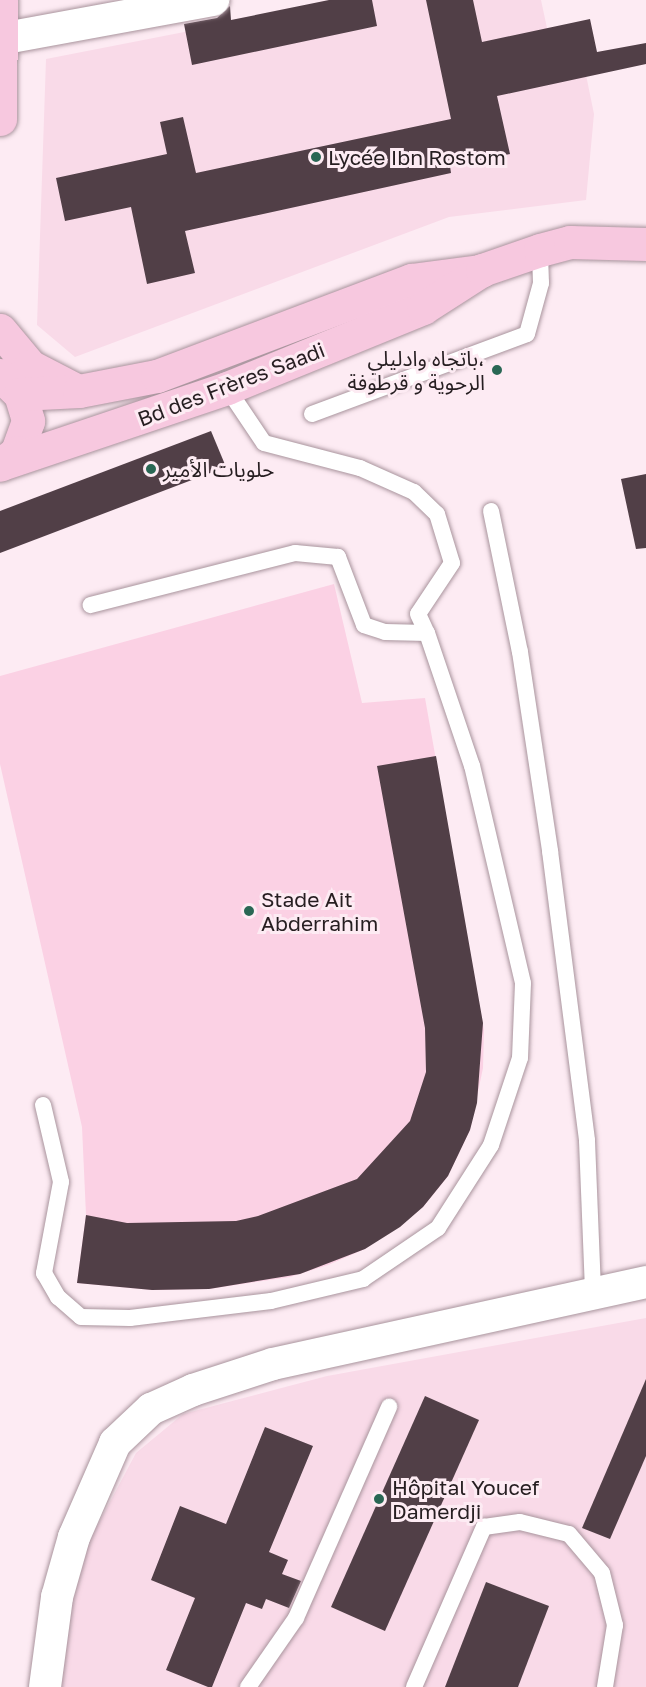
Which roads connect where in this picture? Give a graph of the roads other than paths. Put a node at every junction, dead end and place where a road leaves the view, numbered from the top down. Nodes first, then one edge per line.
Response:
1 (1, 0) edge
2 (213, 0) edge
3 (1, 39) edge
4 (0, 119) edge
5 (646, 244) edge
6 (540, 250) junction
7 (482, 270) junction
8 (0, 330) edge
9 (10, 385) edge
10 (227, 388) junction
11 (79, 391) junction
12 (312, 414) dead end
13 (2, 464) edge
14 (491, 511) dead end
15 (91, 605) dead end
16 (428, 633) junction
17 (43, 1105) dead end
18 (646, 1282) edge
19 (593, 1293) junction
20 (389, 1407) dead end
21 (45, 1687) edge
22 (248, 1687) edge
23 (414, 1687) edge
24 (605, 1687) edge

1 - 3 main road
2 - 3 street
3 - 4 main road
5 - 6 main road, Bd des Frères Saadi
6 - 7 main road, Bd des Frères Saadi
6 - 12 lane
7 - 10 main road, Bd des Frères Saadi
7 - 11 main road, Bd des Frères Saadi
8 - 11 main road
9 - 11 main road, Bd des Frères Saadi
9 - 13 main road
10 - 13 main road, Bd des Frères Saadi
10 - 16 lane
14 - 19 lane
15 - 16 lane
16 - 17 lane
18 - 19 street
19 - 21 street
20 - 22 lane
23 - 24 lane

